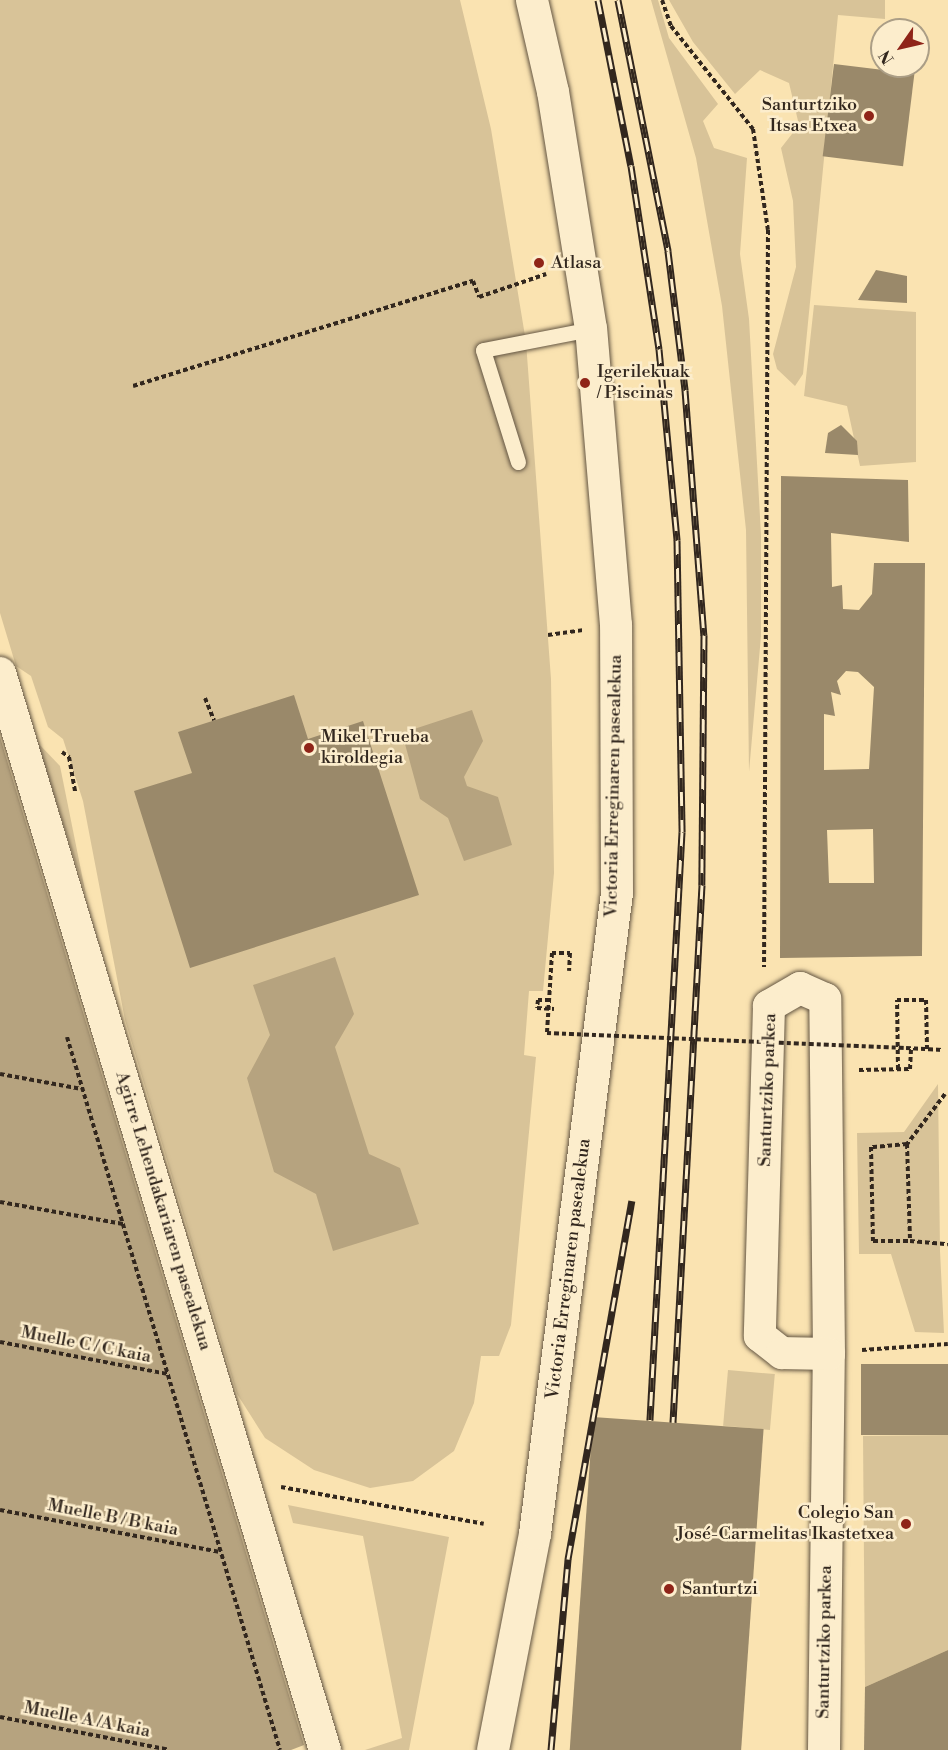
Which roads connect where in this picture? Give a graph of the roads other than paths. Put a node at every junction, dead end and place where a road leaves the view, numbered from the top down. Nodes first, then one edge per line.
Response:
1 (532, 0) edge
2 (591, 329) junction
3 (518, 462) dead end
4 (0, 673) edge
5 (839, 1353) junction
6 (325, 1750) edge
7 (493, 1750) edge
8 (824, 1750) edge

1 - 2 street, Victoria Erreginaren pasealekua
2 - 3 lane
2 - 7 street, Victoria Erreginaren pasealekua
4 - 6 street, Agirre Lehendakariaren pasealekua
5 - 5 street, Santurtziko parkea
5 - 8 street, Santurtziko parkea

